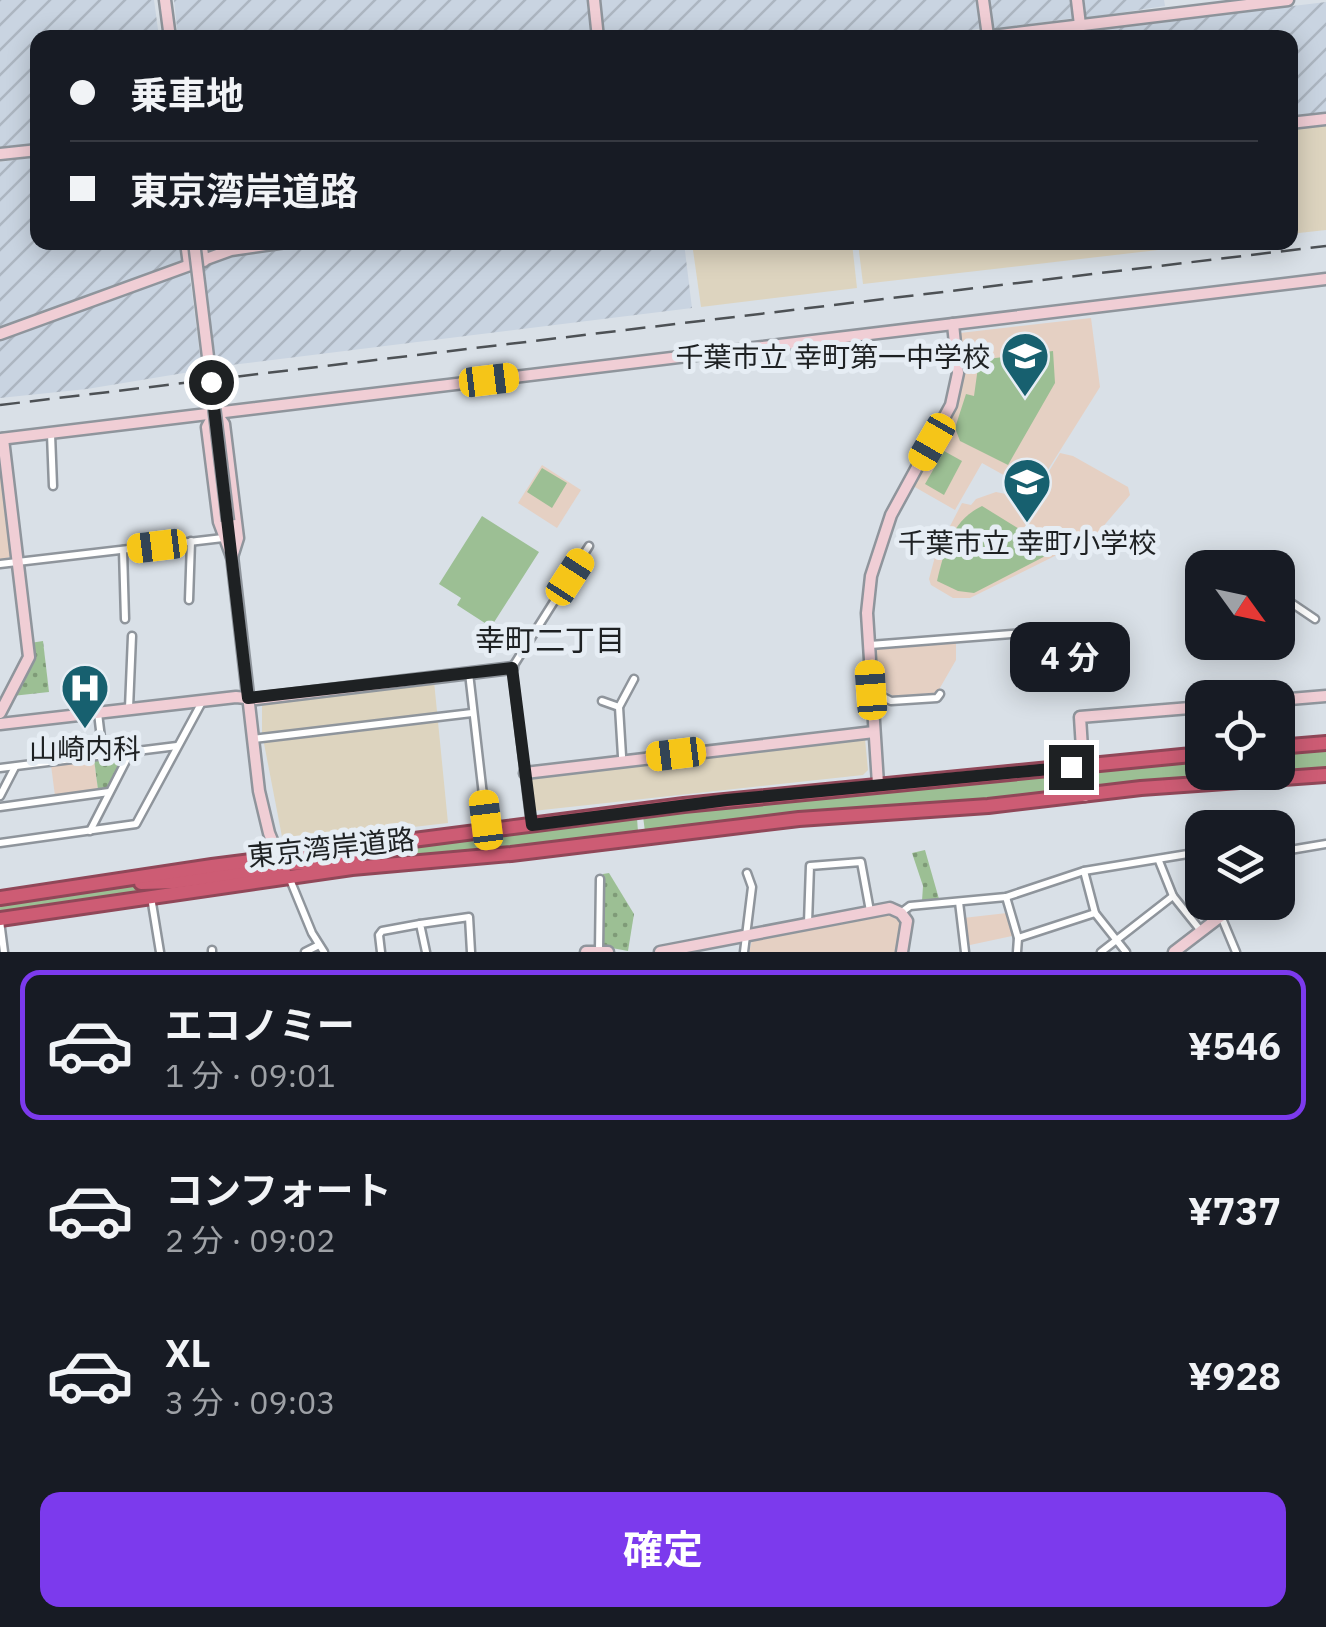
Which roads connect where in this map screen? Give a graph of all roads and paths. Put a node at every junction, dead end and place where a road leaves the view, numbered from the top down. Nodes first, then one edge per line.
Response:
1 (165, 0) edge
2 (594, 0) edge
3 (984, 0) edge
4 (1077, 0) edge
5 (1169, 0) edge
6 (1288, 0) edge
7 (1262, 2) edge
8 (1171, 14) junction
9 (1080, 25) junction
10 (169, 30) edge
11 (597, 30) edge
12 (982, 30) edge
13 (1039, 30) edge
14 (1326, 119) edge
15 (1298, 122) edge
16 (30, 151) edge
17 (0, 154) edge
18 (187, 250) edge
19 (199, 250) edge
20 (201, 250) edge
21 (234, 250) edge
22 (204, 261) junction
23 (189, 265) junction
24 (1326, 279) edge
25 (953, 324) junction
26 (0, 334) edge
27 (215, 412) junction
28 (51, 433) junction
29 (1, 439) edge
30 (53, 486) dead end
31 (223, 538) junction
32 (191, 542) junction
33 (590, 546) dead end
34 (123, 550) junction
35 (232, 557) junction
36 (19, 562) junction
37 (0, 564) edge
38 (188, 600) dead end
39 (1295, 605) edge
40 (124, 619) dead end
41 (1316, 619) dead end
42 (132, 636) dead end
43 (868, 645) junction
44 (1064, 654) dead end
45 (512, 668) junction
46 (469, 674) junction
47 (634, 679) dead end
48 (871, 690) junction
49 (940, 694) dead end
50 (1326, 696) edge
51 (248, 698) junction
52 (1295, 699) edge
53 (202, 700) junction
54 (602, 700) dead end
55 (129, 708) junction
56 (618, 708) junction
57 (1185, 708) edge
58 (0, 713) edge
59 (98, 713) junction
60 (472, 713) junction
61 (0, 724) edge
62 (874, 732) junction
63 (253, 739) junction
64 (1326, 743) edge
65 (178, 746) junction
66 (1295, 746) edge
67 (131, 752) junction
68 (103, 756) junction
69 (622, 756) dead end
70 (1185, 756) edge
71 (15, 766) junction
72 (1082, 766) junction
73 (0, 768) edge
74 (525, 772) junction
75 (1326, 775) edge
76 (878, 784) junction
77 (109, 792) junction
78 (0, 796) edge
79 (1085, 796) junction
80 (0, 807) edge
81 (532, 825) junction
82 (487, 830) junction
83 (90, 831) junction
84 (0, 843) edge
85 (1326, 844) edge
86 (1295, 849) edge
87 (1185, 855) edge
88 (278, 857) junction
89 (1159, 860) junction
90 (377, 865) junction
91 (1084, 871) junction
92 (747, 873) dead end
93 (289, 876) junction
94 (600, 878) dead end
95 (114, 880) junction
96 (151, 896) junction
97 (1173, 896) junction
98 (1006, 897) junction
99 (0, 898) edge
100 (959, 902) junction
101 (870, 912) junction
102 (900, 912) junction
103 (1096, 914) junction
104 (0, 920) edge
105 (1216, 920) edge
106 (1223, 920) edge
107 (420, 924) junction
108 (808, 924) junction
109 (1201, 931) junction
110 (746, 935) junction
111 (1018, 938) junction
112 (1116, 940) junction
113 (321, 948) edge
114 (378, 951) edge
115 (604, 951) edge
116 (675, 951) edge
117 (4, 952) edge
118 (160, 952) edge
119 (305, 952) edge
120 (426, 952) edge
121 (470, 952) edge
122 (586, 952) edge
123 (660, 952) edge
124 (744, 952) edge
125 (902, 952) edge
126 (965, 952) edge
127 (1017, 952) edge
128 (1101, 952) edge
129 (1126, 952) edge
130 (1174, 952) edge
131 (1236, 952) edge

1 - 10 street
2 - 11 street
3 - 12 street
4 - 9 street
5 - 8 street
6 - 7 street
7 - 8 street
8 - 9 street
9 - 13 street
14 - 15 street
16 - 17 street
18 - 23 street
19 - 35 street, bridge
20 - 22 street
21 - 22 street
22 - 23 street
23 - 26 street
24 - 25 street
25 - 27 street
25 - 43 street
27 - 28 street
27 - 31 street
27 - 35 street
28 - 29 street
28 - 30 street
29 - 36 street
31 - 32 street
31 - 35 street
32 - 34 street
32 - 38 street
33 - 45 street
34 - 36 street
34 - 40 street
35 - 51 street
36 - 37 street
36 - 58 street
39 - 41 street
42 - 55 street
43 - 44 street
43 - 48 street
45 - 46 street
45 - 74 street
46 - 51 street
46 - 60 street
47 - 56 street
48 - 49 street
48 - 62 street
50 - 52 street
51 - 53 street
51 - 63 street
53 - 55 street
53 - 65 street
54 - 56 street
55 - 59 street
56 - 69 street
57 - 72 street
59 - 61 street
59 - 68 street
60 - 63 street
60 - 82 street
62 - 74 street
62 - 76 street
63 - 88 street
64 - 66 highway
65 - 67 street
65 - 83 street
67 - 68 street
67 - 77 street
68 - 71 street
70 - 72 highway, 東京湾岸道路
71 - 73 street
71 - 78 street
72 - 76 highway, 東京湾岸道路
72 - 79 street
74 - 81 street
75 - 79 highway, 東京湾岸道路
76 - 81 highway, 東京湾岸道路
77 - 80 street
77 - 83 street
79 - 90 highway, 東京湾岸道路
81 - 82 highway, 東京湾岸道路
82 - 88 highway, 東京湾岸道路
83 - 84 street
85 - 86 street
87 - 89 street
88 - 90 highway
88 - 93 street
88 - 95 highway, 東京湾岸道路
89 - 91 street
89 - 97 street
90 - 93 highway, 東京湾岸道路
91 - 98 street
91 - 103 street
92 - 110 street
93 - 95 highway
93 - 96 highway, 東京湾岸道路
93 - 113 street
94 - 115 street
95 - 99 highway, 東京湾岸道路
96 - 104 highway, 東京湾岸道路
96 - 118 street
97 - 109 street
97 - 112 street
98 - 100 street
98 - 111 street
100 - 102 street
100 - 126 street
101 - 102 street
101 - 108 street
101 - 108 street
102 - 125 street
103 - 111 street
103 - 112 street
104 - 117 street
105 - 109 street
106 - 131 street
107 - 114 street
107 - 120 street
107 - 121 street
108 - 110 street
109 - 130 street
110 - 116 street
110 - 124 street
111 - 127 street
112 - 128 street
112 - 129 street
113 - 119 street
115 - 122 street
116 - 123 street

